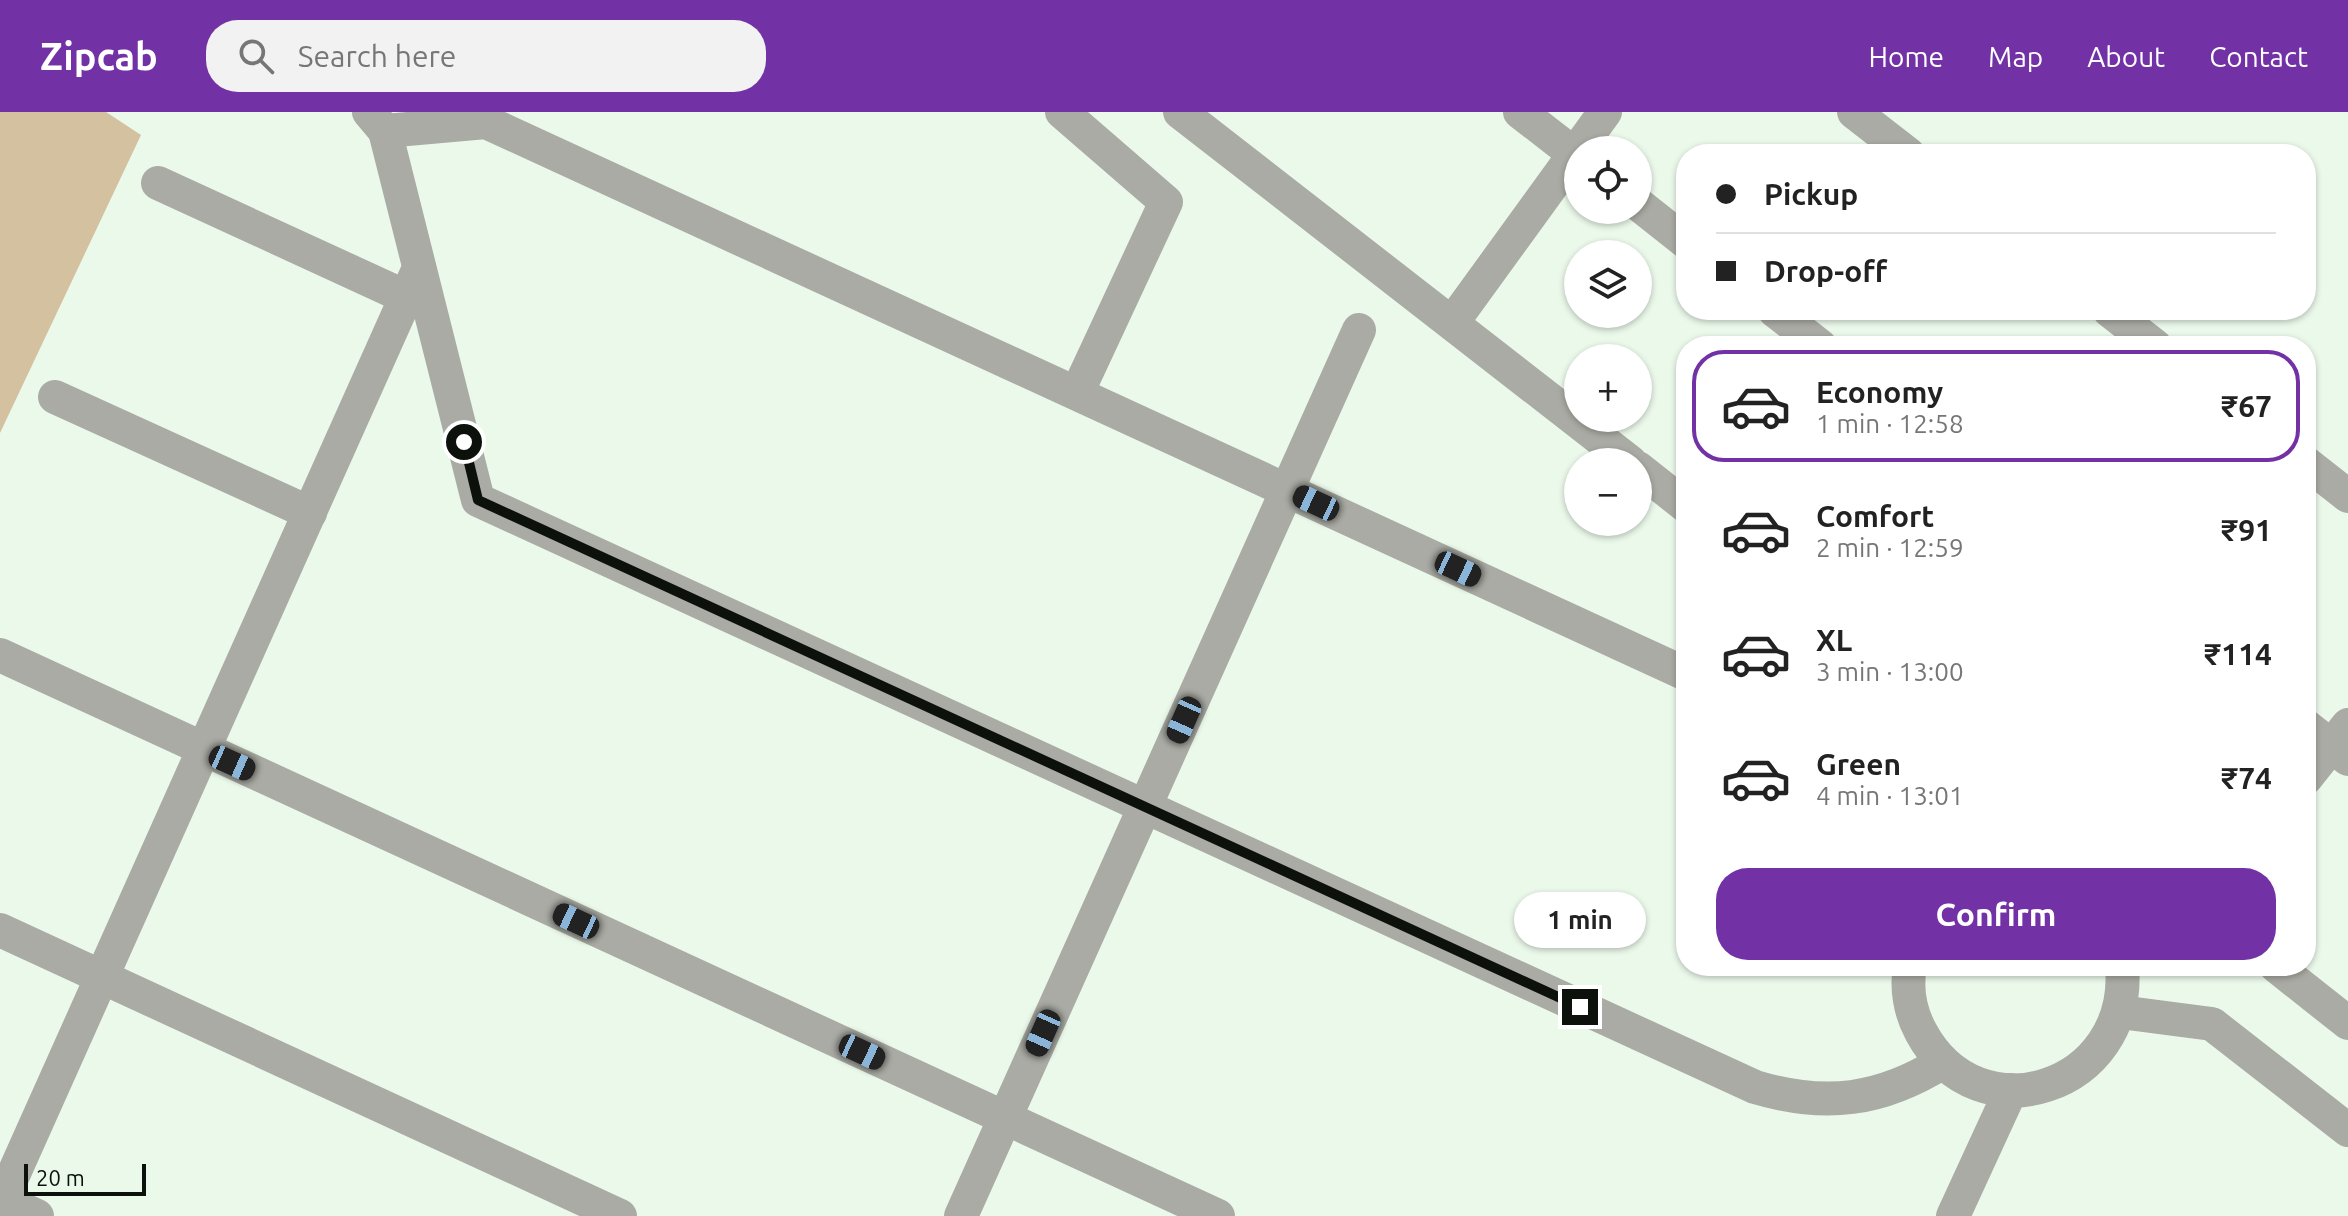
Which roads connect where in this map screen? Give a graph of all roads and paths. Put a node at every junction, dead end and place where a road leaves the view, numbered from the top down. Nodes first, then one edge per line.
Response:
1 (1062, 112) edge
2 (1180, 112) edge
3 (1520, 112) edge
4 (1605, 112) edge
5 (1854, 112) edge
6 (377, 121) edge
7 (1589, 136) edge
8 (1895, 144) edge
9 (1564, 147) edge
10 (1564, 172) edge
11 (158, 183) dead end
12 (1652, 215) edge
13 (1676, 234) edge
14 (413, 283) junction
15 (1787, 320) edge
16 (2122, 320) edge
17 (1452, 323) junction
18 (1359, 330) dead end
19 (1807, 336) edge
20 (2142, 336) edge
21 (1077, 393) junction
22 (55, 397) dead end
23 (1612, 448) edge
24 (2316, 471) edge
25 (1652, 479) edge
26 (1287, 490) junction
27 (2348, 496) edge
28 (1676, 498) edge
29 (310, 513) junction
30 (0, 655) edge
31 (1676, 669) edge
32 (2333, 739) edge
33 (204, 750) junction
34 (2316, 764) edge
35 (1145, 807) junction
36 (0, 930) edge
37 (1910, 976) edge
38 (2123, 976) edge
39 (2289, 976) edge
40 (102, 977) junction
41 (2120, 1012) junction
42 (2348, 1023) edge
43 (1943, 1062) junction
44 (2011, 1090) junction
45 (1005, 1118) junction
46 (2348, 1130) edge
47 (1, 1199) edge
48 (37, 1216) edge
49 (620, 1216) edge
50 (961, 1216) edge
51 (1218, 1216) edge
52 (1953, 1216) edge

1 - 21 street
2 - 17 street
3 - 9 street
4 - 7 street
5 - 8 street
6 - 14 street
6 - 21 street
10 - 17 street
11 - 14 street
12 - 13 street
14 - 29 street
14 - 35 street
15 - 19 street
16 - 20 street
17 - 23 street
18 - 26 street
21 - 26 street
22 - 29 street
24 - 27 street
25 - 28 street
26 - 31 street
26 - 35 street
29 - 33 street
30 - 33 street
32 - 34 street
33 - 40 street
33 - 45 street
35 - 43 street
35 - 45 street
36 - 40 street
37 - 43 street
38 - 41 street
39 - 42 street
40 - 47 street
40 - 49 street
41 - 44 street
41 - 46 street
43 - 44 street
44 - 52 street
45 - 50 street
45 - 51 street
47 - 48 street

